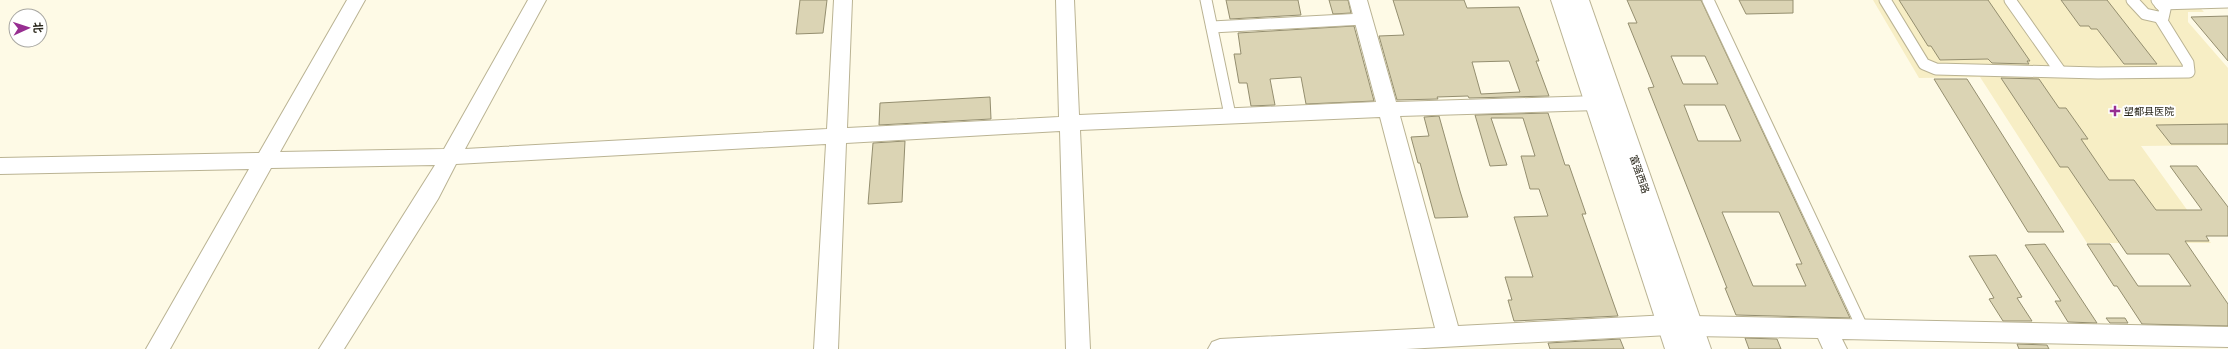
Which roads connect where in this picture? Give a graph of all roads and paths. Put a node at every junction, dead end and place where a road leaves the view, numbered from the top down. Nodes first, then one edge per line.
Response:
1 (356, 0) edge
2 (537, 0) edge
3 (843, 0) edge
4 (1065, 0) edge
5 (1206, 0) edge
6 (1561, 0) edge
7 (1579, 0) edge
8 (1708, 0) edge
9 (1884, 0) edge
10 (2010, 0) edge
11 (2132, 0) edge
12 (2158, 2) edge
13 (2228, 2) edge
14 (1360, 10) edge
15 (2160, 18) junction
16 (1212, 26) junction
17 (2060, 71) junction
18 (1596, 103) junction
19 (1388, 109) junction
20 (1230, 115) junction
21 (1070, 123) junction
22 (836, 136) junction
23 (450, 157) junction
24 (265, 161) junction
25 (0, 166) edge
26 (1669, 325) junction
27 (1692, 326) junction
28 (1825, 329) junction
29 (1863, 329) junction
30 (1449, 336) junction
31 (2228, 337) edge
32 (1336, 346) edge
33 (158, 349) edge
34 (331, 349) edge
35 (826, 349) edge
36 (1078, 349) edge
37 (1220, 349) edge
38 (1677, 349) edge
39 (1700, 349) edge
40 (1834, 349) edge

1 - 24 street
2 - 23 street
3 - 22 street
4 - 21 street
5 - 16 lane
6 - 18 main road, 富强西路
7 - 27 main road, 富强西路
8 - 29 lane
9 - 17 lane
10 - 17 lane
11 - 15 lane
12 - 13 lane
12 - 15 lane
14 - 16 lane
14 - 19 street
15 - 17 lane
16 - 20 lane
18 - 19 street
18 - 26 main road, 富强西路
19 - 20 street
19 - 30 street
20 - 21 street
21 - 22 street
21 - 36 street
22 - 23 street
22 - 35 street
23 - 24 street
23 - 34 street
24 - 25 street
24 - 33 street
26 - 30 street
26 - 38 main road, 富强西路
27 - 28 street
27 - 39 main road, 富强西路
28 - 29 street
28 - 40 street
29 - 31 street
30 - 32 street
32 - 37 street

